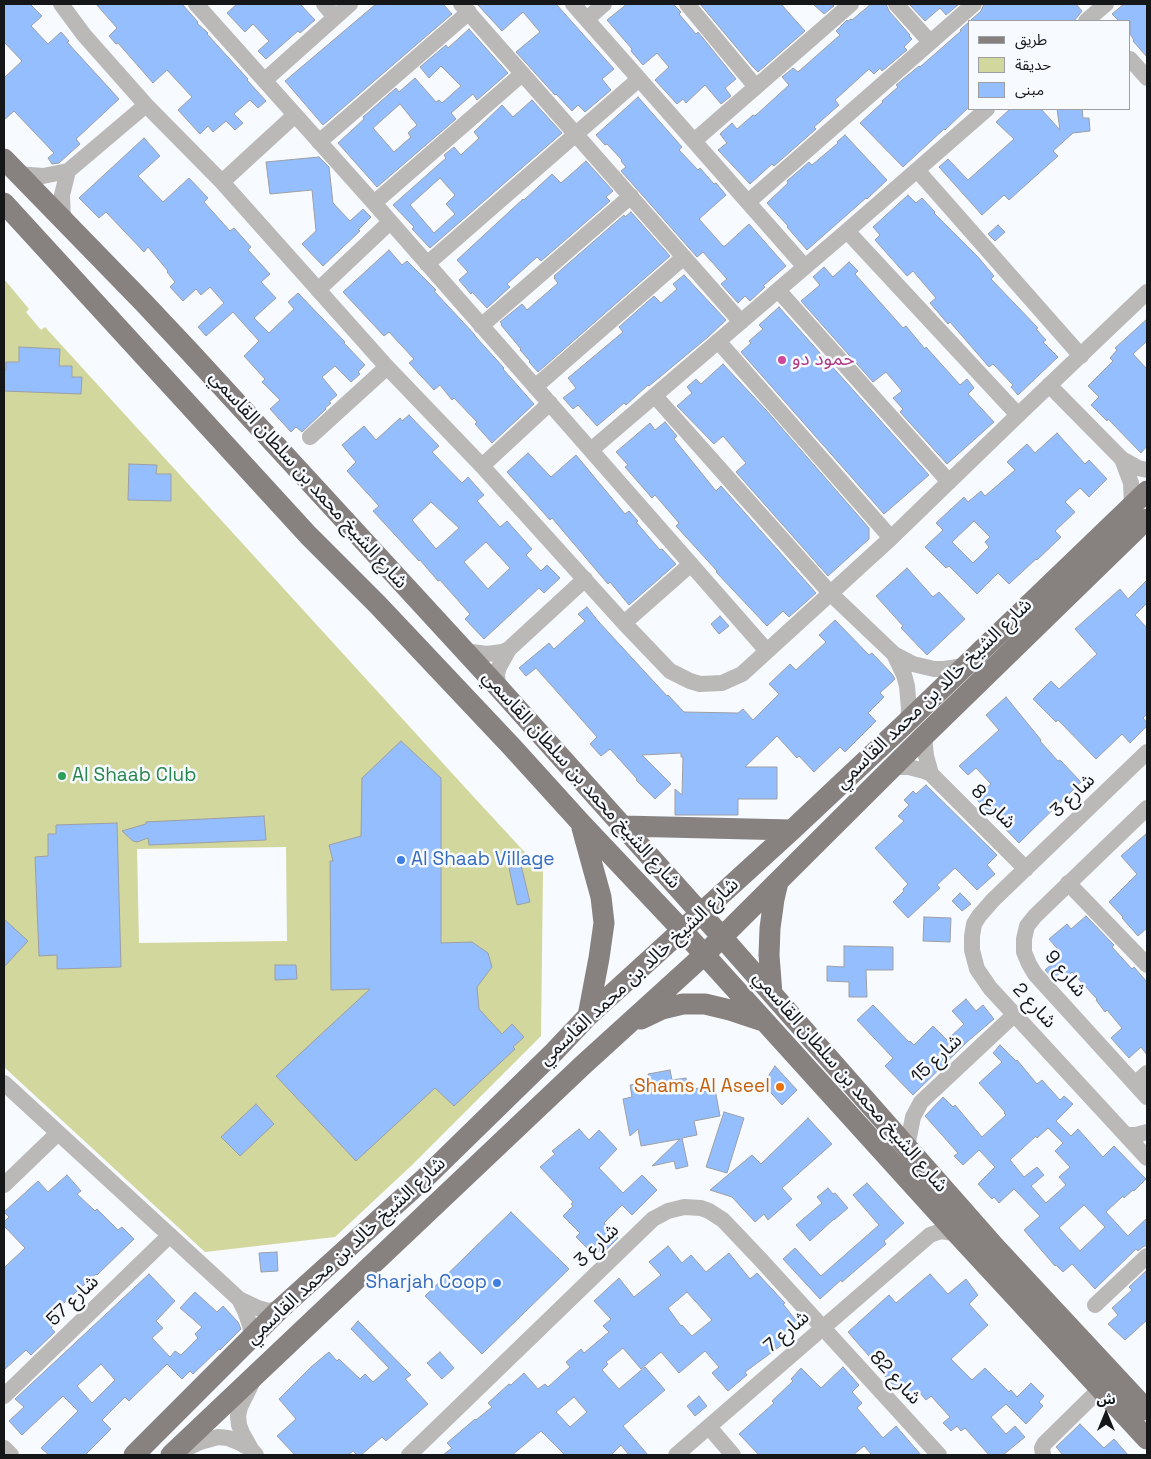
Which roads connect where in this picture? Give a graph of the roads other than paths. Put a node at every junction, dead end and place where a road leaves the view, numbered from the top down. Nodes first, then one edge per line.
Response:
1 (61, 4) edge
2 (196, 4) edge
3 (324, 4) edge
4 (350, 4) edge
5 (573, 4) edge
6 (604, 4) edge
7 (686, 4) edge
8 (851, 4) edge
9 (896, 4) edge
10 (974, 4) edge
11 (1106, 4) edge
12 (465, 8) edge
13 (336, 17) junction
14 (587, 19) junction
15 (1091, 20) edge
16 (930, 42) junction
17 (1131, 60) edge
18 (522, 74) junction
19 (1147, 78) edge
20 (640, 79) junction
21 (264, 80) junction
22 (756, 87) junction
23 (146, 105) junction
24 (986, 110) edge
25 (296, 115) junction
26 (576, 134) junction
27 (694, 141) junction
28 (319, 142) junction
29 (11, 167) edge
30 (917, 170) junction
31 (68, 171) junction
32 (222, 182) junction
33 (631, 196) junction
34 (748, 202) junction
35 (4, 203) edge
36 (374, 203) junction
37 (63, 220) junction
38 (390, 222) junction
39 (847, 231) junction
40 (684, 257) junction
41 (427, 264) junction
42 (805, 267) junction
43 (318, 290) junction
44 (778, 290) junction
45 (1147, 292) edge
46 (741, 322) junction
47 (481, 326) junction
48 (718, 341) junction
49 (1081, 356) junction
50 (387, 367) junction
51 (1049, 385) junction
52 (535, 387) junction
53 (654, 396) junction
54 (550, 403) junction
55 (1018, 415) junction
56 (310, 437) dead end
57 (591, 450) junction
58 (1122, 459) junction
59 (482, 466) junction
60 (1147, 470) edge
61 (949, 482) junction
62 (1142, 505) edge
63 (1139, 537) edge
64 (891, 538) junction
65 (691, 564) junction
66 (585, 579) junction
67 (831, 594) junction
68 (624, 623) junction
69 (509, 649) junction
70 (464, 651) junction
71 (767, 651) junction
72 (894, 654) junction
73 (965, 666) junction
74 (498, 687) junction
75 (908, 721) junction
76 (924, 736) junction
77 (1147, 752) edge
78 (893, 767) junction
79 (931, 774) junction
80 (1147, 808) edge
81 (580, 823) junction
82 (623, 826) junction
83 (792, 830) junction
84 (1026, 869) junction
85 (778, 882) junction
86 (1068, 883) junction
87 (700, 913) junction
88 (682, 930) junction
89 (722, 937) junction
90 (704, 955) junction
91 (1144, 956) edge
92 (772, 994) junction
93 (1015, 1014) junction
94 (588, 1016) junction
95 (764, 1022) junction
96 (621, 1030) junction
97 (1147, 1073) edge
98 (4, 1083) edge
99 (1135, 1084) junction
100 (1147, 1097) edge
101 (1147, 1132) edge
102 (58, 1133) junction
103 (1126, 1135) junction
104 (907, 1147) junction
105 (1147, 1151) edge
106 (1147, 1157) edge
107 (4, 1184) edge
108 (930, 1203) junction
109 (170, 1235) junction
110 (959, 1236) junction
111 (925, 1239) junction
112 (1147, 1256) edge
113 (239, 1299) junction
114 (1095, 1305) dead end
115 (280, 1309) junction
116 (822, 1328) junction
117 (252, 1338) junction
118 (258, 1373) junction
119 (1100, 1388) junction
120 (4, 1396) edge
121 (189, 1400) junction
122 (1147, 1410) edge
123 (708, 1427) junction
124 (1147, 1439) edge
125 (4, 1448) edge
126 (253, 1452) edge
127 (415, 1452) edge
128 (11, 1455) edge
129 (134, 1455) edge
130 (161, 1455) edge
131 (171, 1455) edge
132 (676, 1455) edge
133 (733, 1455) edge
134 (939, 1455) edge
135 (1043, 1455) edge

1 - 23 street
2 - 21 street
3 - 13 street
4 - 13 street
5 - 14 street
6 - 14 street
7 - 22 street
8 - 22 street
9 - 16 street
10 - 16 street
11 - 15 street
12 - 18 street
12 - 28 street
13 - 21 street
14 - 20 street
16 - 34 street
17 - 19 street
18 - 26 street
18 - 36 street
20 - 26 street
20 - 27 street
21 - 25 street
22 - 27 street
23 - 31 street
23 - 32 street
24 - 30 street
25 - 28 street
25 - 32 street
26 - 33 street
26 - 41 street
27 - 34 street
28 - 36 street
29 - 31 street
29 - 37 main road, شارع الشيخ محمد بن سلطان القاسمي
30 - 39 street
30 - 49 street
31 - 37 street
32 - 43 street
33 - 40 street
33 - 47 street
34 - 42 street
35 - 81 main road, شارع الشيخ محمد بن سلطان القاسمي
36 - 38 street
37 - 70 main road, شارع الشيخ محمد بن سلطان القاسمي
38 - 41 street
38 - 43 street
39 - 42 street
39 - 55 street
40 - 46 street
40 - 52 street
41 - 47 street
42 - 44 street
43 - 50 street
44 - 46 street
44 - 61 street
45 - 49 street
46 - 48 street
47 - 52 street
48 - 53 street
48 - 64 street
49 - 51 street
50 - 56 street
50 - 59 street
51 - 55 street
51 - 58 street
52 - 54 street
53 - 57 street
53 - 67 street
54 - 57 street
54 - 59 street
55 - 61 street
57 - 65 street
58 - 60 street
58 - 62 street
59 - 66 street
61 - 64 street
62 - 63 main road, شارع الشيخ خالد بن محمد القاسمي
62 - 73 main road, شارع الشيخ خالد بن محمد القاسمي
63 - 76 main road, شارع الشيخ خالد بن محمد القاسمي
64 - 67 street
65 - 68 street
65 - 71 street
66 - 68 street
66 - 69 street
67 - 71 street
67 - 72 street
68 - 71 street
69 - 70 street
69 - 74 street
70 - 74 main road, شارع الشيخ محمد بن سلطان القاسمي
72 - 73 street
72 - 75 street
73 - 75 main road, شارع الشيخ خالد بن محمد القاسمي
74 - 82 main road, شارع الشيخ محمد بن سلطان القاسمي
75 - 83 main road, شارع الشيخ خالد بن محمد القاسمي
76 - 78 main road, شارع الشيخ خالد بن محمد القاسمي
76 - 79 street
77 - 84 street, شارع 3
78 - 79 street, شارع 8
78 - 85 main road, شارع الشيخ خالد بن محمد القاسمي
79 - 84 street, شارع 8
80 - 86 street, شارع 9
81 - 88 main road, شارع الشيخ محمد بن سلطان القاسمي
81 - 94 main road
82 - 83 main road
82 - 87 main road, شارع الشيخ محمد بن سلطان القاسمي
83 - 87 main road, شارع الشيخ خالد بن محمد القاسمي
84 - 93 street, شارع 2
85 - 89 main road, شارع الشيخ خالد بن محمد القاسمي
85 - 92 main road
86 - 91 street
86 - 99 street, شارع 9
87 - 88 main road, شارع الشيخ خالد بن محمد القاسمي
87 - 89 main road, شارع الشيخ محمد بن سلطان القاسمي
88 - 90 main road, شارع الشيخ محمد بن سلطان القاسمي
88 - 94 main road, شارع الشيخ خالد بن محمد القاسمي
89 - 90 main road, شارع الشيخ خالد بن محمد القاسمي
89 - 92 main road, شارع الشيخ محمد بن سلطان القاسمي
90 - 95 main road, شارع الشيخ محمد بن سلطان القاسمي
90 - 96 main road, شارع الشيخ خالد بن محمد القاسمي
92 - 104 main road, شارع الشيخ محمد بن سلطان القاسمي
93 - 103 street, شارع 2
93 - 104 street, شارع 15
94 - 115 main road, شارع الشيخ خالد بن محمد القاسمي
95 - 96 main road
95 - 108 main road, شارع الشيخ محمد بن سلطان القاسمي
96 - 118 main road, شارع الشيخ خالد بن محمد القاسمي
97 - 99 street
98 - 102 street
99 - 100 street, شارع 9
101 - 103 street
102 - 107 street
102 - 109 street
103 - 106 street, شارع 2
104 - 122 main road, شارع الشيخ محمد بن سلطان القاسمي
105 - 106 street
108 - 110 main road, شارع الشيخ محمد بن سلطان القاسمي
108 - 111 street
109 - 113 street
109 - 120 street, شارع 57
110 - 111 street, شارع 7
110 - 119 main road, شارع الشيخ محمد بن سلطان القاسمي
111 - 116 street, شارع 7
112 - 114 street
113 - 115 street
113 - 117 street
115 - 117 main road, شارع الشيخ خالد بن محمد القاسمي
116 - 123 street, شارع 7
116 - 127 street, شارع 3
116 - 134 street, شارع 82
117 - 121 main road, شارع الشيخ خالد بن محمد القاسمي
118 - 126 street
118 - 131 main road, شارع الشيخ خالد بن محمد القاسمي
119 - 124 main road, شارع الشيخ محمد بن سلطان القاسمي
119 - 135 street
121 - 129 main road, شارع الشيخ خالد بن محمد القاسمي
121 - 130 main road
123 - 132 street, شارع 7
123 - 133 street
125 - 128 street
126 - 131 street

